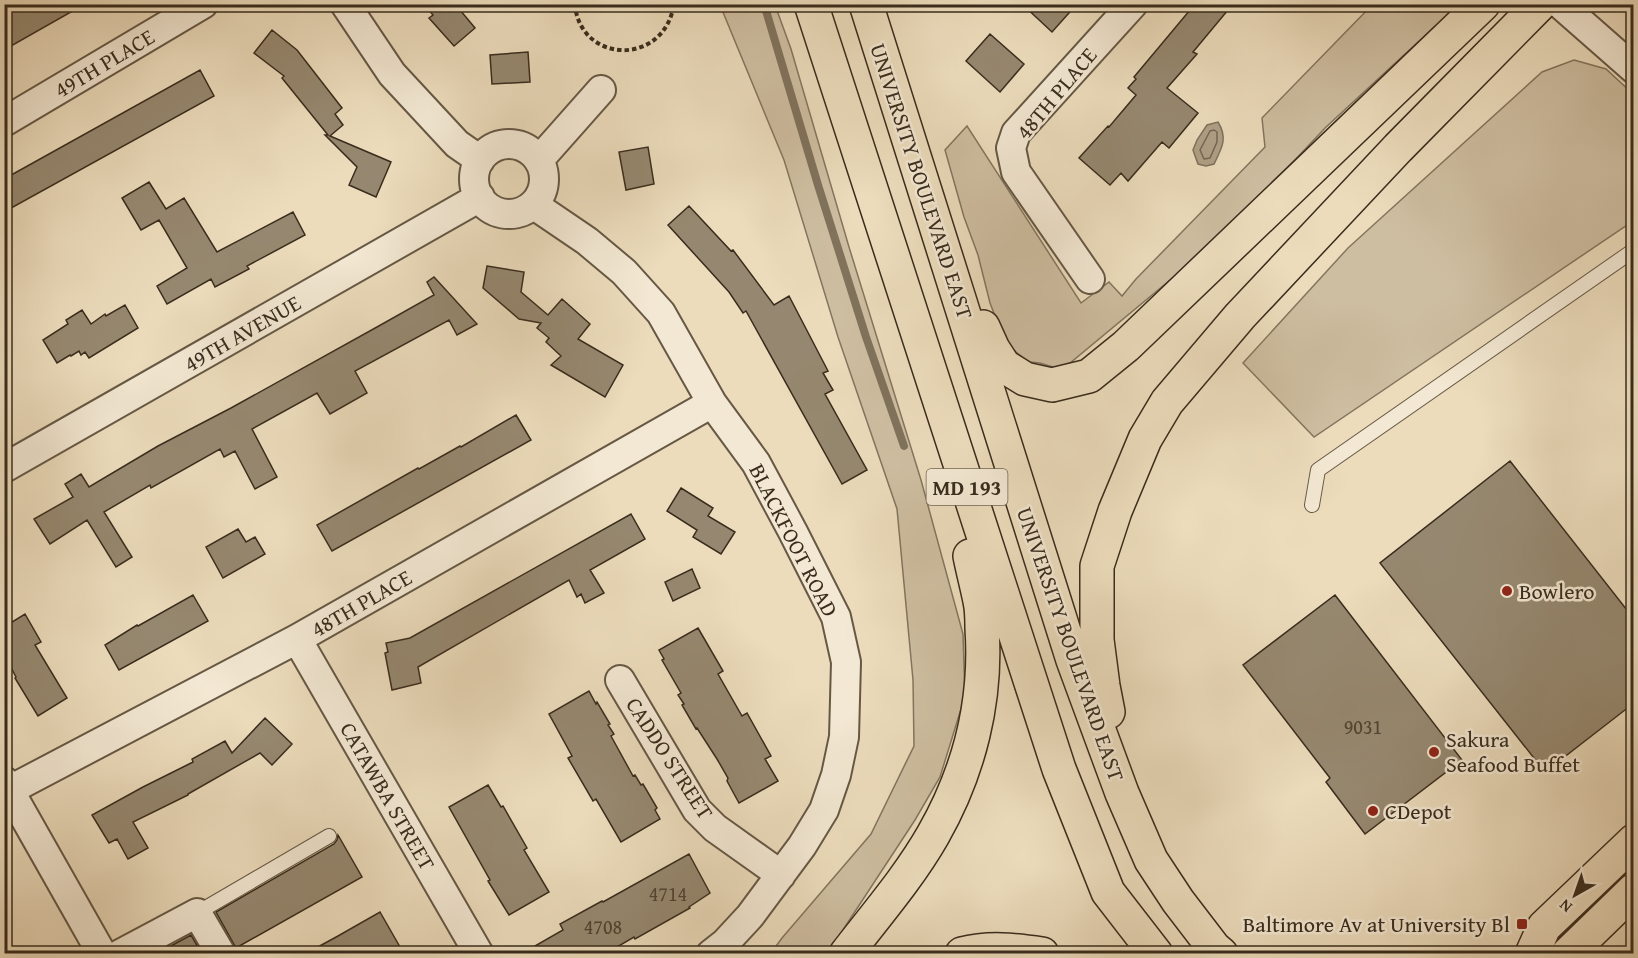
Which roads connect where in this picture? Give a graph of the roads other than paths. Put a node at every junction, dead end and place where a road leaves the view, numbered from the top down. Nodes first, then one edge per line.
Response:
1 (202, 4) edge
2 (345, 4) edge
3 (811, 4) edge
4 (866, 4) edge
5 (1133, 4) edge
6 (1483, 4) edge
7 (1540, 4) edge
8 (1560, 4) edge
9 (1634, 69) edge
10 (601, 90) dead end
11 (4, 122) edge
12 (915, 157) junction
13 (480, 160) junction
14 (539, 160) junction
15 (480, 197) junction
16 (534, 205) junction
17 (1634, 250) edge
18 (1090, 279) dead end
19 (924, 352) junction
20 (712, 403) junction
21 (4, 468) edge
22 (1312, 505) dead end
23 (297, 639) junction
24 (620, 680) dead end
25 (6, 788) edge
26 (1122, 793) junction
27 (329, 836) dead end
28 (1634, 842) edge
29 (781, 875) junction
30 (1634, 890) edge
31 (197, 913) junction
32 (102, 954) edge
33 (120, 954) edge
34 (221, 954) edge
35 (480, 954) edge
36 (711, 954) edge
37 (846, 954) edge
38 (962, 954) edge
39 (1042, 954) edge
40 (1156, 954) edge
41 (1221, 954) edge
42 (1532, 954) edge
43 (1568, 954) edge

1 - 11 street, 49TH PLACE
2 - 13 street
3 - 19 main road, MD 193
4 - 12 main road, UNIVERSITY BOULEVARD EAST / MD 193
5 - 18 street, 48TH PLACE
6 - 12 main road
7 - 26 main road
8 - 9 street
10 - 14 street
12 - 26 main road, UNIVERSITY BOULEVARD EAST / MD 193
13 - 14 street
13 - 15 street
14 - 16 street
15 - 16 street
15 - 21 street, 49TH AVENUE
16 - 20 street, BLACKFOOT ROAD
17 - 22 lane
19 - 37 main road
19 - 40 main road, MD 193
20 - 23 street, 48TH PLACE
20 - 29 street, BLACKFOOT ROAD
23 - 25 street, 48TH PLACE
23 - 35 street, CATAWBA STREET
24 - 29 street, CADDO STREET
25 - 32 street
26 - 41 main road, UNIVERSITY BOULEVARD EAST / MD 193
27 - 31 lane
28 - 42 main road
29 - 36 street, BLACKFOOT ROAD
30 - 43 main road
31 - 33 street
31 - 34 street
38 - 39 main road

